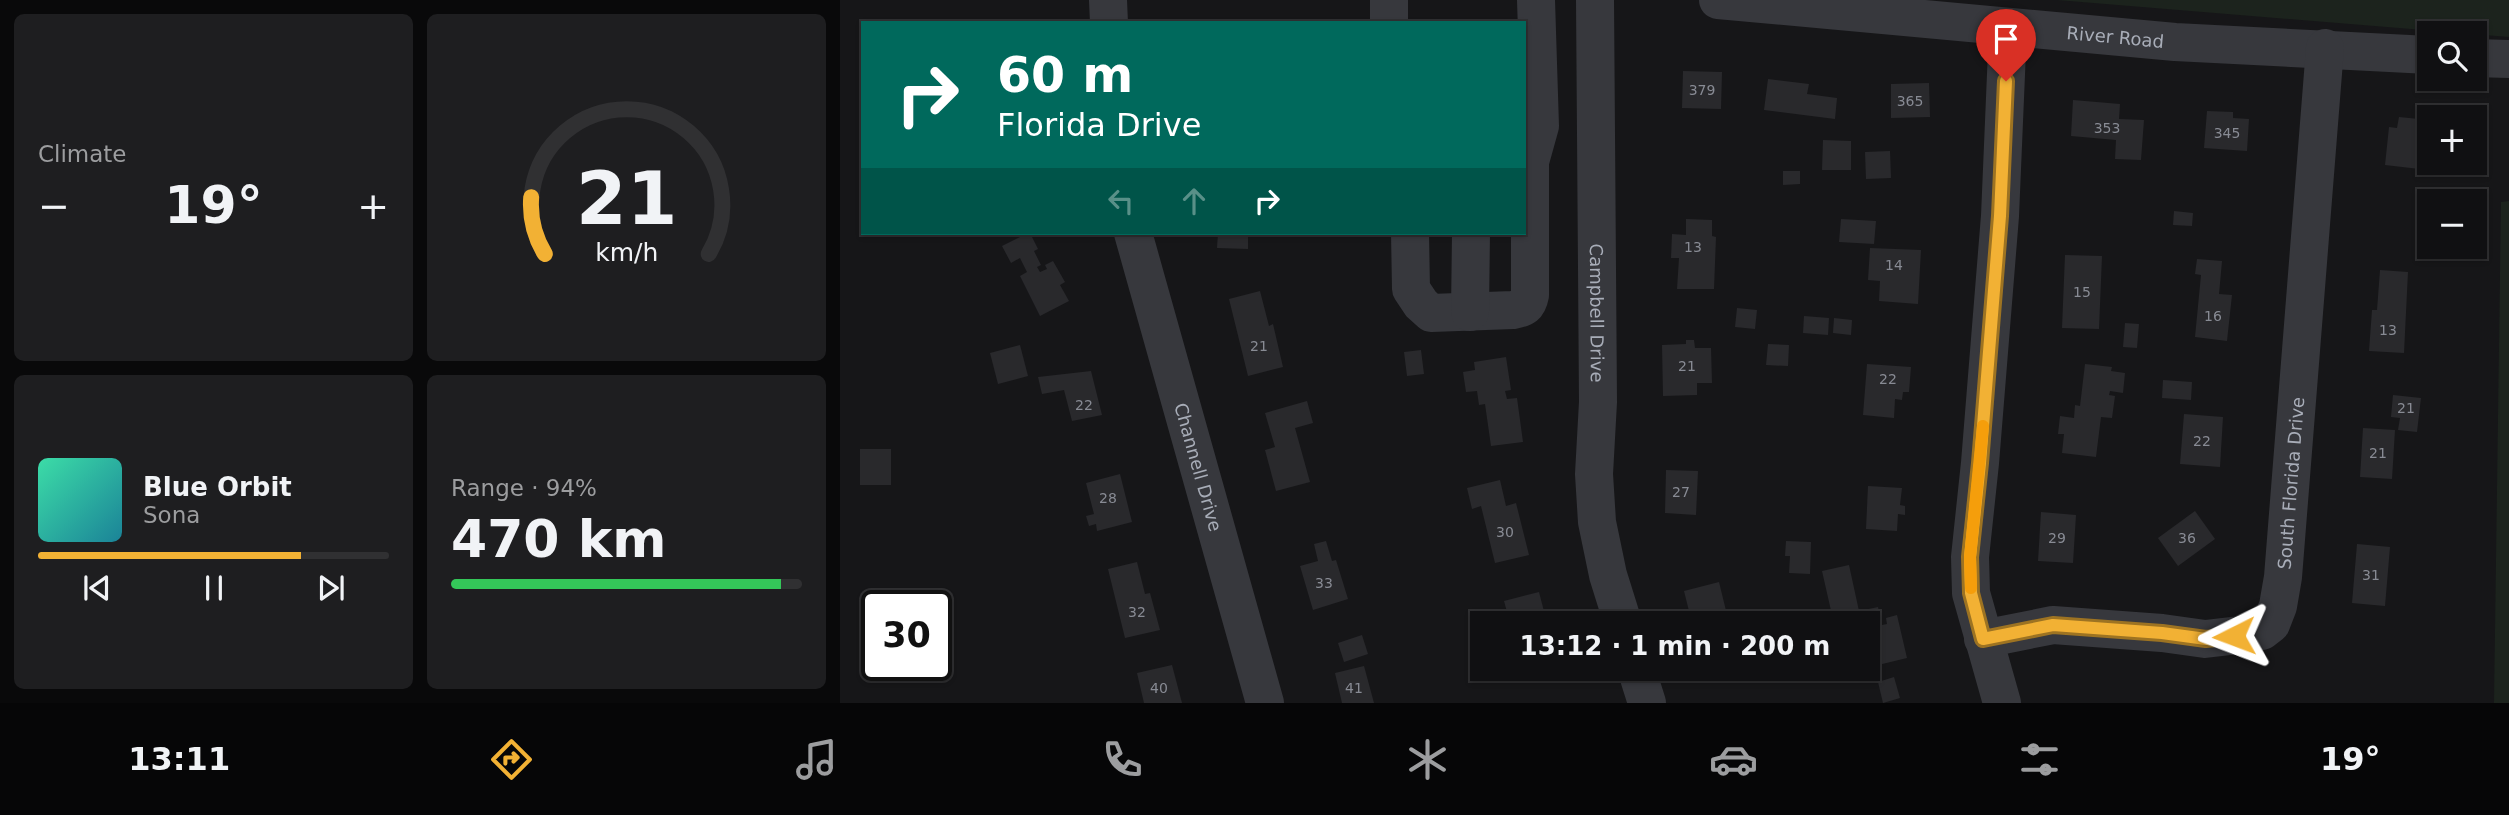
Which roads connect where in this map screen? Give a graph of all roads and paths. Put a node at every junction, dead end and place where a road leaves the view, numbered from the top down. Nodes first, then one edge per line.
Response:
1 (1108, 0) edge
2 (1390, 0) edge
3 (1536, 0) edge
4 (1595, 0) edge
5 (1718, 0) edge
6 (1109, 21) edge
7 (1389, 21) edge
8 (2008, 27) junction
9 (2325, 48) junction
10 (2417, 54) edge
11 (2487, 59) edge
12 (2509, 60) edge
13 (1527, 162) edge
14 (1134, 235) edge
15 (1410, 235) edge
16 (1471, 235) edge
17 (1470, 312) junction
18 (1619, 611) edge
19 (1983, 639) junction
20 (1640, 681) edge
21 (1265, 703) edge
22 (1647, 703) edge
23 (2002, 703) edge

1 - 6 street
2 - 7 street
3 - 13 street
4 - 18 street, Campbell Drive
5 - 8 street, River Road
8 - 9 street, River Road
8 - 19 street
9 - 10 street, River Road
9 - 19 street, South Florida Drive
11 - 12 street
13 - 17 street
14 - 21 street, Channell Drive
15 - 17 street
16 - 17 street
19 - 23 street
20 - 22 street

